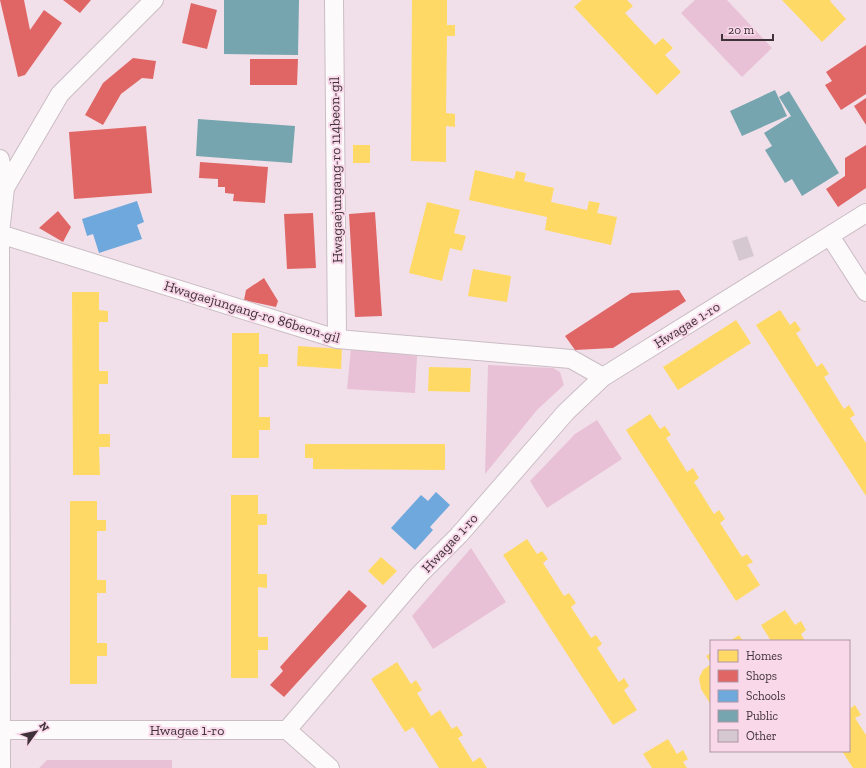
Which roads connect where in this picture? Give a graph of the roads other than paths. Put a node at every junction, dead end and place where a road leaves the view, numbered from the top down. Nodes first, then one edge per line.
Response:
1 (154, 0) edge
2 (334, 0) edge
3 (0, 159) edge
4 (5, 188) junction
5 (866, 213) edge
6 (0, 233) edge
7 (830, 236) junction
8 (0, 244) edge
9 (866, 292) edge
10 (337, 339) junction
11 (603, 377) junction
12 (1, 730) edge
13 (287, 730) junction
14 (1, 768) edge
15 (330, 768) edge

1 - 4 street
2 - 10 street, Hwagaejungang-ro 114beon-gil
3 - 4 street
4 - 6 street
5 - 7 street, Hwagae 1-ro
6 - 10 street, Hwagaejungang-ro 86beon-gil
7 - 9 street
7 - 11 street, Hwagae 1-ro
8 - 12 street
10 - 11 street, Hwagaejungang-ro 86beon-gil
11 - 13 street, Hwagae 1-ro
12 - 13 street, Hwagae 1-ro
12 - 14 street
13 - 15 street

